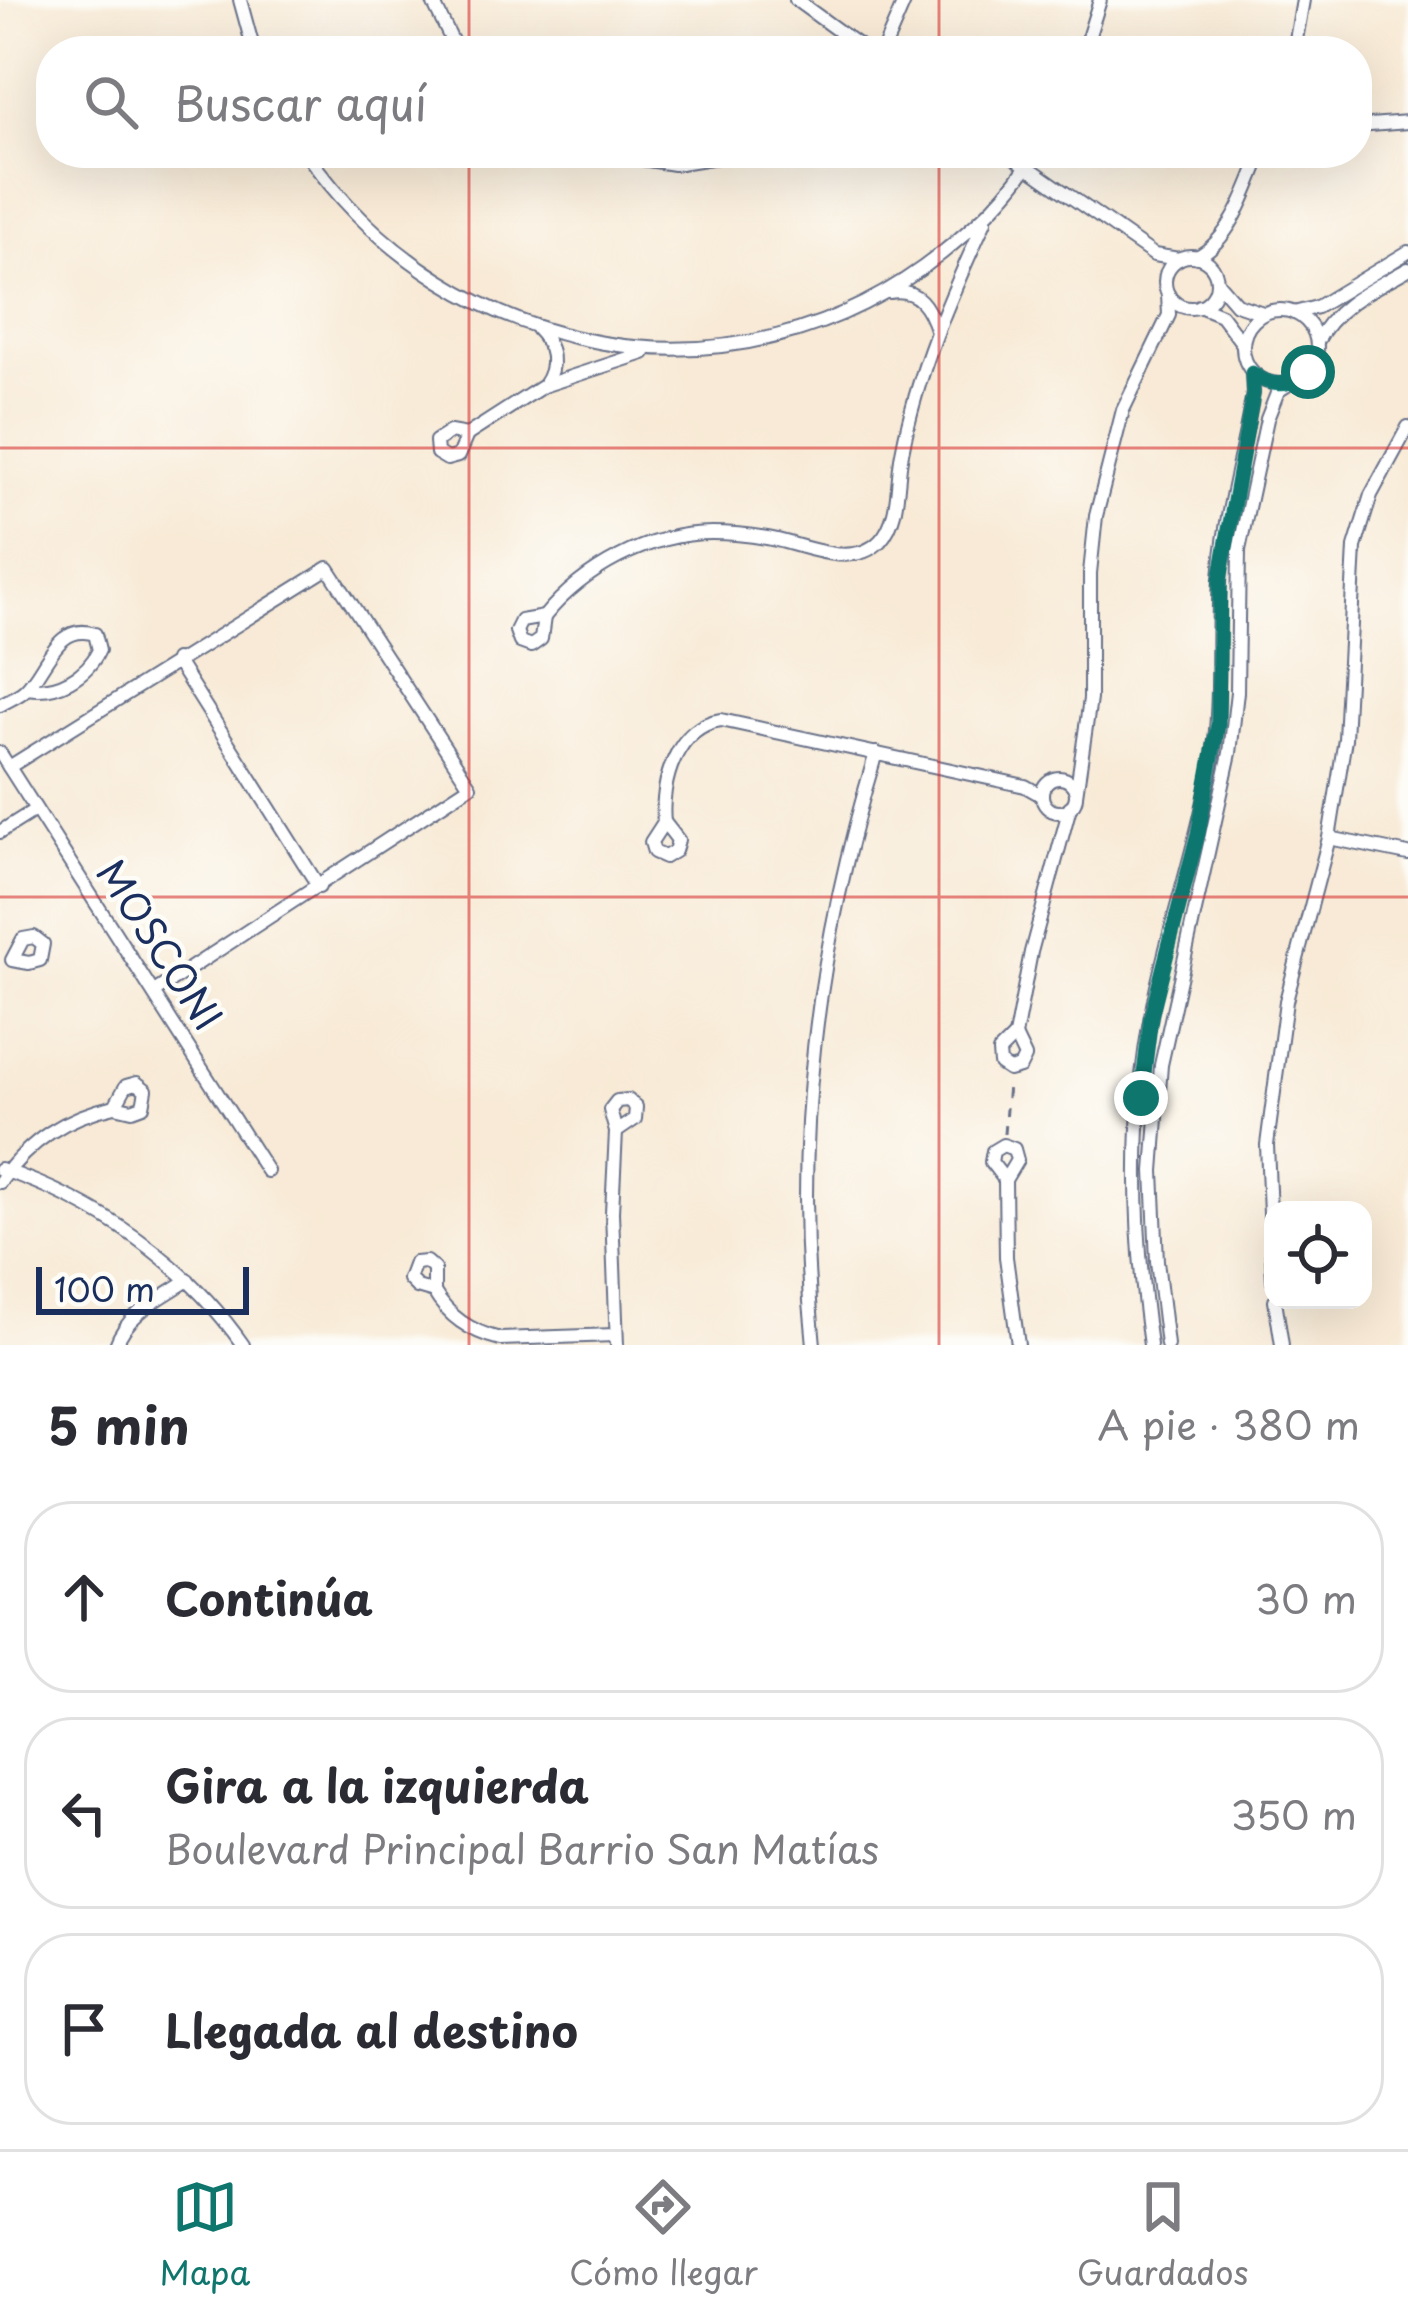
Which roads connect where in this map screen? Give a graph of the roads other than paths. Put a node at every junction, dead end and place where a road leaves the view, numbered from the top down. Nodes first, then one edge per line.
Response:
1 (240, 0) edge
2 (432, 0) edge
3 (796, 0) edge
4 (905, 0) edge
5 (1100, 0) edge
6 (1303, 0) edge
7 (250, 36) edge
8 (450, 36) edge
9 (845, 36) edge
10 (889, 36) edge
11 (1089, 36) edge
12 (1297, 36) edge
13 (1408, 122) edge
14 (1372, 125) edge
15 (318, 168) edge
16 (1025, 168) edge
17 (1030, 168) edge
18 (1255, 168) edge
19 (986, 218) junction
20 (1408, 252) edge
21 (1154, 255) junction
22 (1206, 257) junction
23 (1179, 259) junction
24 (1408, 269) edge
25 (1165, 278) junction
26 (1217, 282) junction
27 (888, 292) junction
28 (1168, 294) junction
29 (1193, 307) junction
30 (1263, 313) junction
31 (1294, 313) junction
32 (1168, 315) junction
33 (535, 327) junction
34 (937, 332) junction
35 (1317, 342) junction
36 (1242, 344) junction
37 (664, 349) junction
38 (1252, 373) junction
39 (1289, 384) junction
40 (543, 386) junction
41 (1408, 427) edge
42 (466, 435) dead end
43 (544, 617) dead end
44 (176, 660) junction
45 (28, 688) junction
46 (0, 705) edge
47 (1082, 751) junction
48 (0, 753) edge
49 (876, 753) junction
50 (9, 767) junction
51 (1048, 791) junction
52 (1073, 801) junction
53 (35, 810) junction
54 (664, 822) dead end
55 (1063, 829) junction
56 (0, 832) edge
57 (1329, 838) junction
58 (1408, 854) edge
59 (319, 887) junction
60 (154, 992) junction
61 (1016, 1036) junction
62 (115, 1106) dead end
63 (616, 1132) dead end
64 (267, 1171) dead end
65 (2, 1174) edge
66 (1005, 1180) junction
67 (1269, 1201) edge
68 (188, 1280) junction
69 (434, 1292) dead end
70 (1276, 1309) edge
71 (616, 1340) edge
72 (116, 1345) edge
73 (243, 1345) edge
74 (814, 1345) edge
75 (1018, 1345) edge
76 (1150, 1345) edge
77 (1167, 1345) edge
78 (1282, 1345) edge

1 - 7 street
2 - 8 street
3 - 9 street
4 - 10 street
5 - 11 street
6 - 12 street
13 - 14 street
15 - 33 street
16 - 19 street
17 - 21 street
18 - 22 street
19 - 27 street
19 - 34 street
20 - 31 street
21 - 23 street
21 - 25 street
22 - 23 street
22 - 26 street
23 - 25 street
24 - 35 street
25 - 28 street
26 - 29 street
26 - 30 street
27 - 34 street
27 - 37 street
28 - 29 street
28 - 32 street
29 - 32 street
29 - 36 street
30 - 31 street
30 - 36 street
31 - 35 street
32 - 47 street
33 - 37 street
33 - 40 street
34 - 43 street
35 - 39 street
36 - 38 street
37 - 40 street
38 - 39 street
38 - 76 street
39 - 77 street
40 - 42 street
41 - 57 street
44 - 50 street
44 - 59 street
44 - 59 street
45 - 45 street
45 - 46 street
47 - 51 street
47 - 52 street
48 - 50 street, MOSCONI
49 - 51 street
49 - 54 street
49 - 74 street
50 - 53 street, MOSCONI
51 - 52 street
51 - 52 street
51 - 55 street
52 - 55 street
53 - 56 street
53 - 60 street, MOSCONI
55 - 61 street
57 - 58 street
57 - 67 street
59 - 60 street
60 - 64 street, MOSCONI
61 - 61 street
62 - 65 street
63 - 71 street
65 - 68 street
66 - 66 street
66 - 75 street
68 - 72 street
68 - 73 street
69 - 71 street
70 - 78 street

